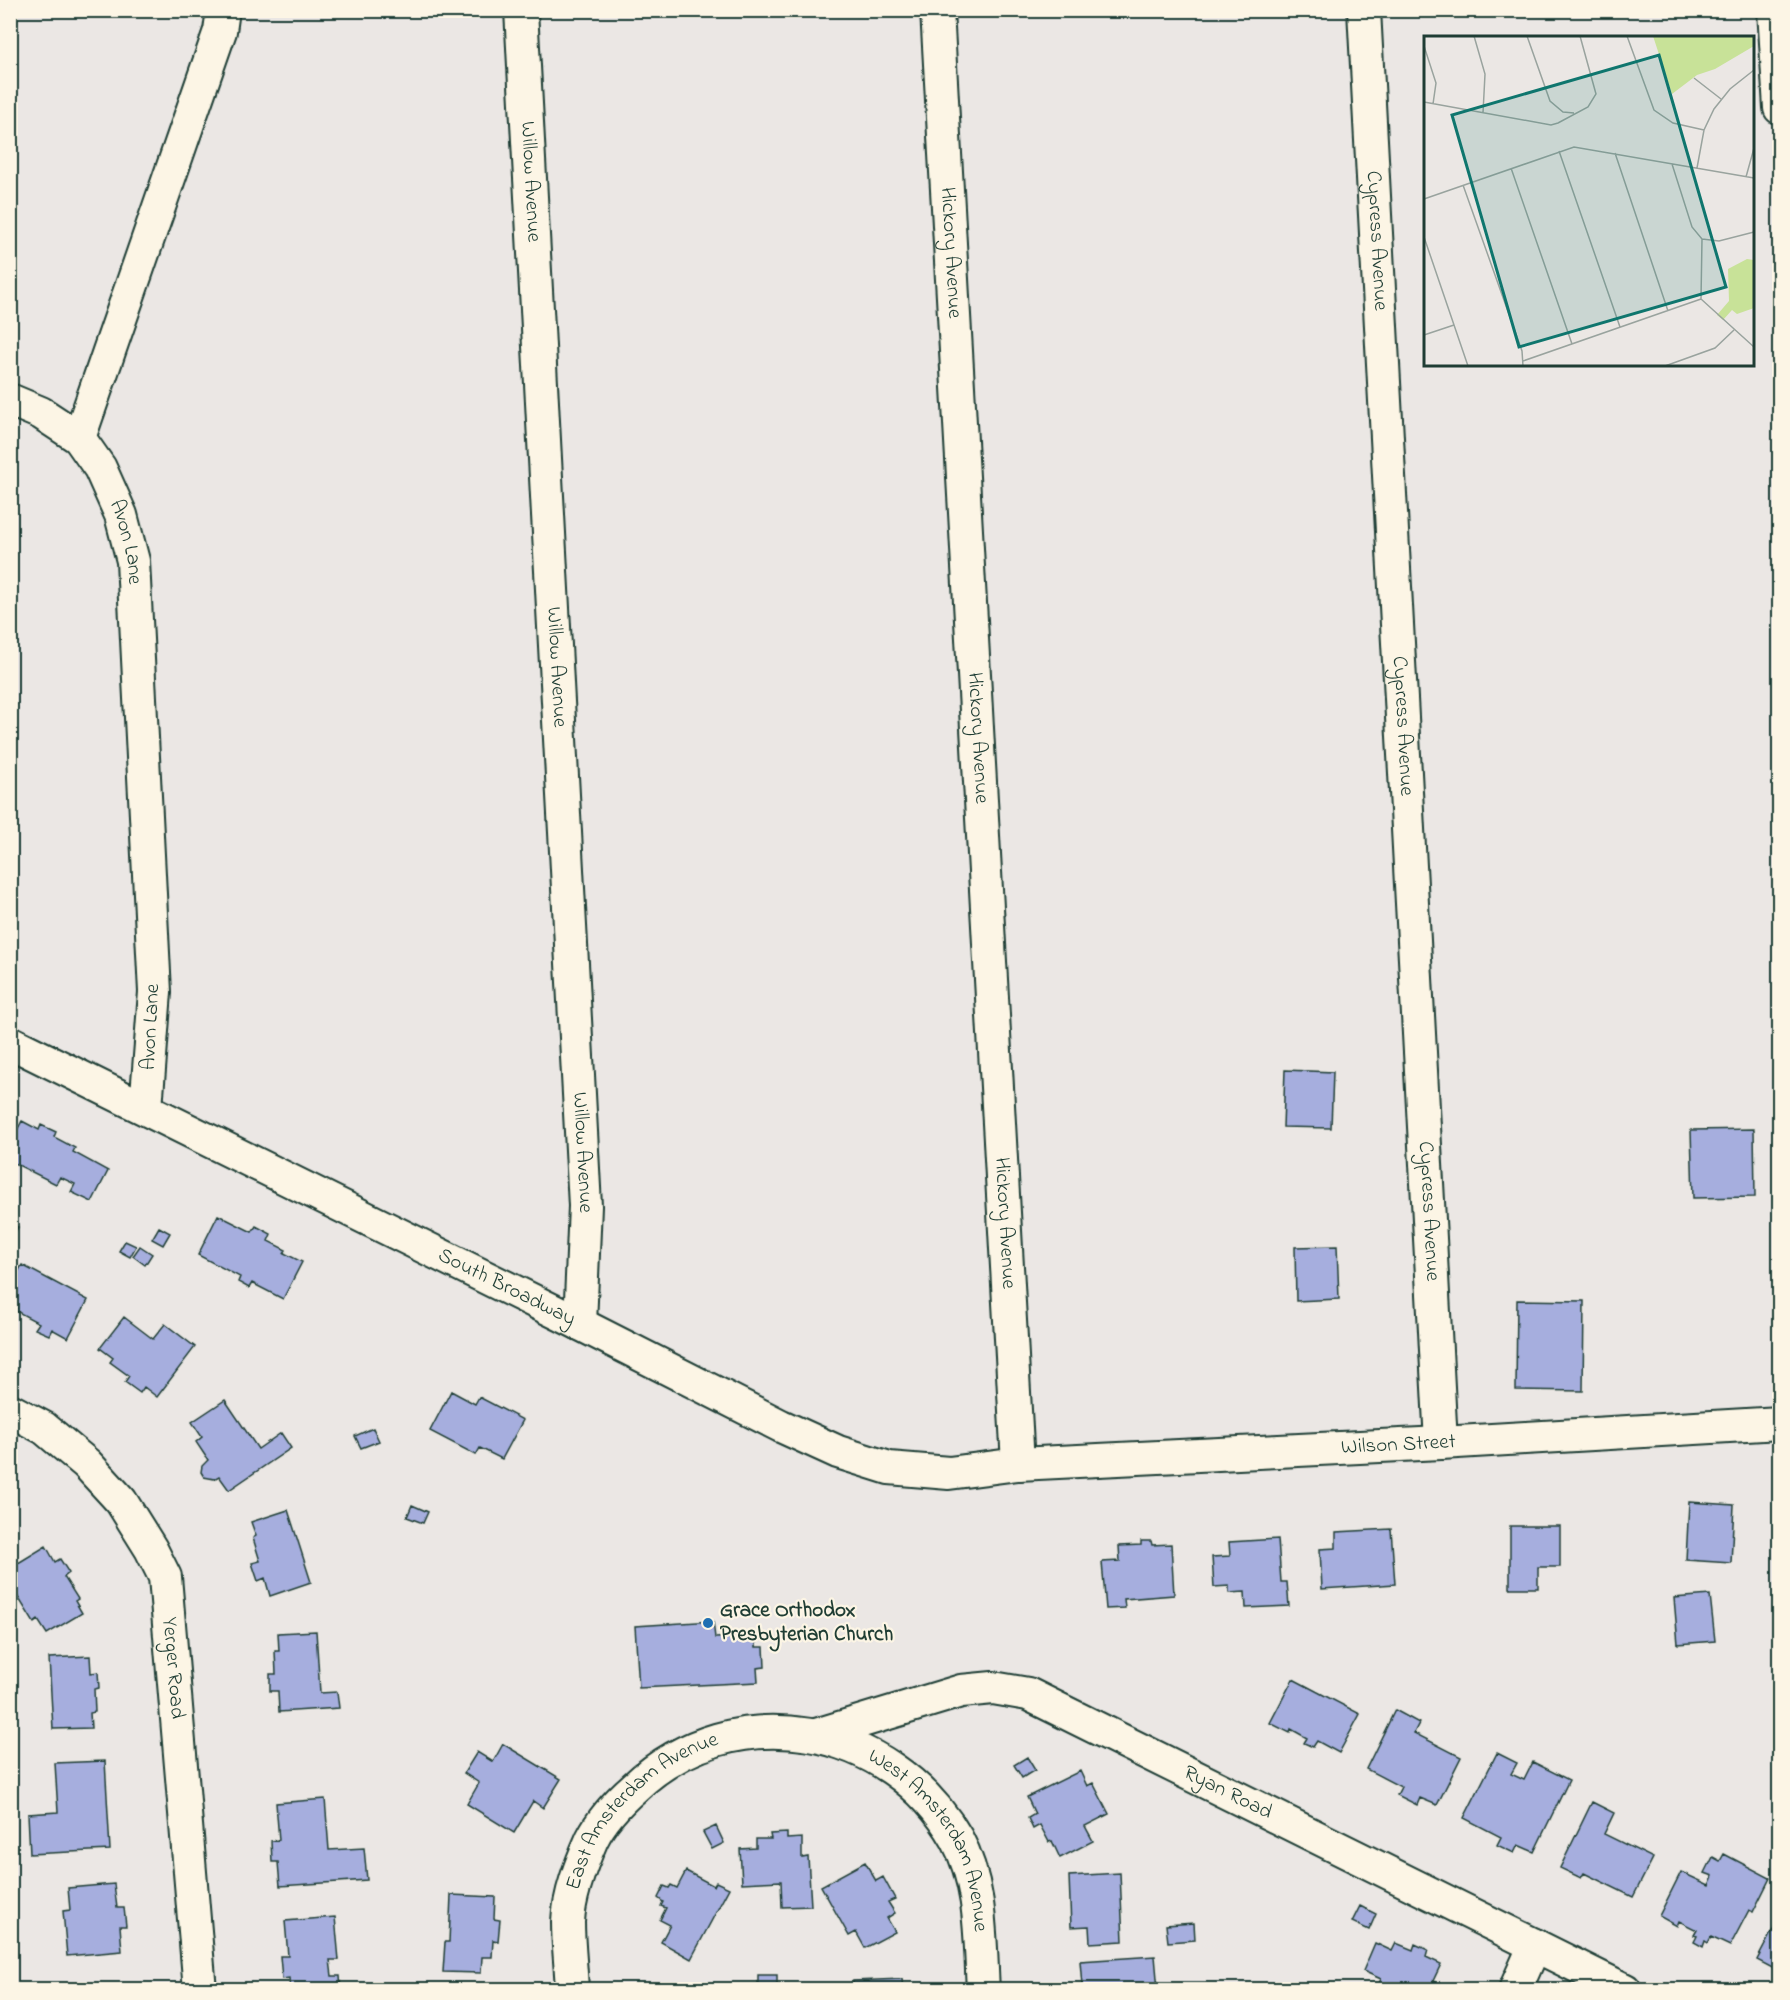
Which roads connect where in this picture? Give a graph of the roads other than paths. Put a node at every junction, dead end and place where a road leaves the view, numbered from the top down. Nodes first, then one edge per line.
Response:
1 (223, 10) edge
2 (521, 10) edge
3 (937, 10) edge
4 (1364, 10) edge
5 (1773, 10) edge
6 (1779, 108) edge
7 (10, 400) edge
8 (79, 438) junction
9 (10, 1042) edge
10 (146, 1108) junction
11 (580, 1324) junction
12 (10, 1410) edge
13 (1779, 1423) edge
14 (1441, 1443) junction
15 (1018, 1464) junction
16 (816, 1735) junction
17 (1535, 1945) junction
18 (200, 1989) edge
19 (572, 1989) edge
20 (983, 1989) edge
21 (1515, 1989) edge
22 (1625, 1989) edge

1 - 8 street
2 - 11 street, Willow Avenue
3 - 15 street, Hickory Avenue
4 - 14 street, Cypress Avenue
5 - 6 street
7 - 8 street
8 - 10 street, Avon Lane
9 - 10 street, South Broadway
10 - 11 street, South Broadway
11 - 15 street, South Broadway
12 - 18 street, Yerger Road
13 - 14 street, Wilson Street
14 - 15 street, Wilson Street
16 - 17 street, Ryan Road
16 - 19 street, East Amsterdam Avenue
16 - 20 street, West Amsterdam Avenue
17 - 21 street
17 - 22 street, Ryan Road

